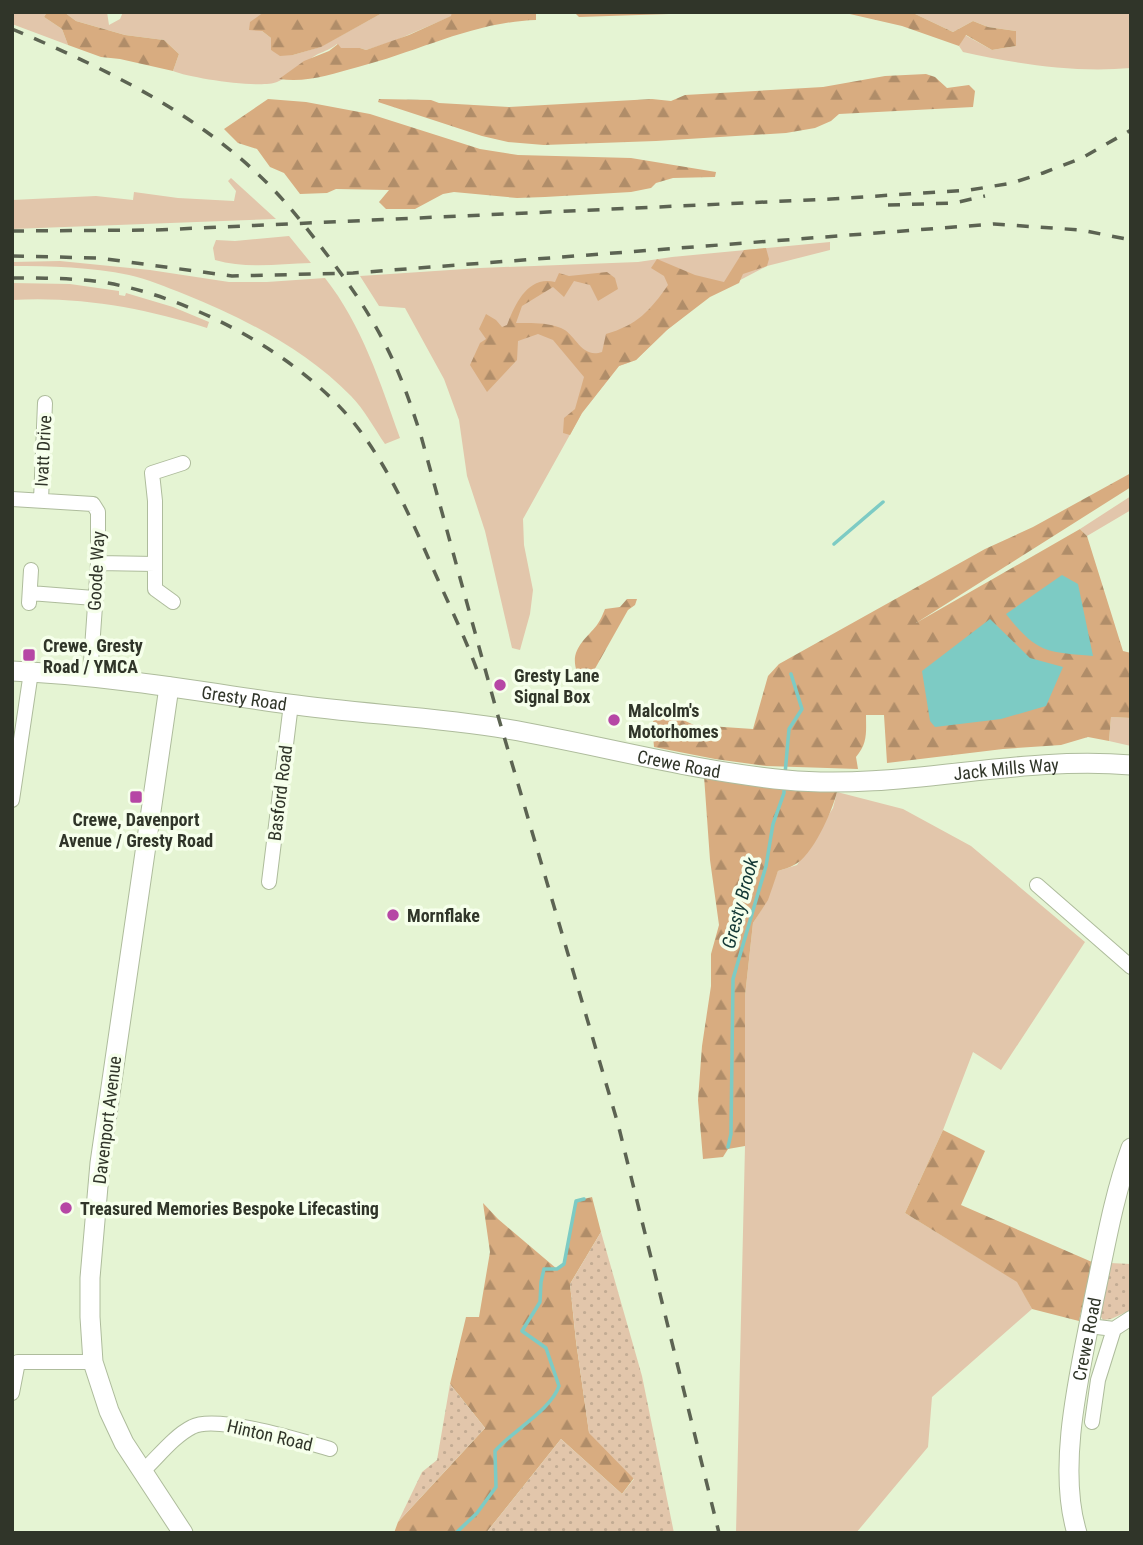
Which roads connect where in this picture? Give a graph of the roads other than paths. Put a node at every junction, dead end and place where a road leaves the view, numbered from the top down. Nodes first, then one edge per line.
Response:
1 (45, 403) dead end
2 (183, 463) dead end
3 (12, 499) edge
4 (41, 500) junction
5 (98, 563) junction
6 (155, 564) junction
7 (31, 570) dead end
8 (94, 598) junction
9 (173, 602) dead end
10 (22, 672) edge
11 (90, 677) junction
12 (169, 687) junction
13 (291, 704) junction
14 (478, 725) joint
15 (1131, 765) edge
16 (881, 781) joint
17 (12, 800) edge
18 (268, 882) dead end
19 (1037, 885) dead end
20 (1131, 967) edge
21 (1131, 1148) edge
22 (1131, 1318) edge
23 (1089, 1326) junction
24 (1114, 1329) junction
25 (93, 1362) junction
26 (12, 1393) edge
27 (1092, 1422) dead end
28 (330, 1449) dead end
29 (143, 1471) junction
30 (183, 1533) edge
31 (1077, 1533) edge

1 - 4 street, Ivatt Drive
2 - 6 street
3 - 4 street, Goode Way
4 - 5 street, Goode Way
5 - 6 street
5 - 8 street, Goode Way
6 - 9 street
7 - 8 street
8 - 11 street, Goode Way
10 - 11 street, Gresty Road
10 - 17 street
11 - 12 street, Gresty Road
12 - 13 street, Gresty Road
12 - 25 street, Davenport Avenue
13 - 14 street, Gresty Road
13 - 18 street, Basford Road
14 - 16 street, Crewe Road
15 - 16 street, Jack Mills Way
19 - 20 street
21 - 23 street, Crewe Road
22 - 24 street
23 - 24 street
23 - 31 street, Crewe Road
24 - 27 street
25 - 26 street
25 - 29 street, Davenport Avenue
28 - 29 street, Hinton Road
29 - 30 street, Davenport Avenue

